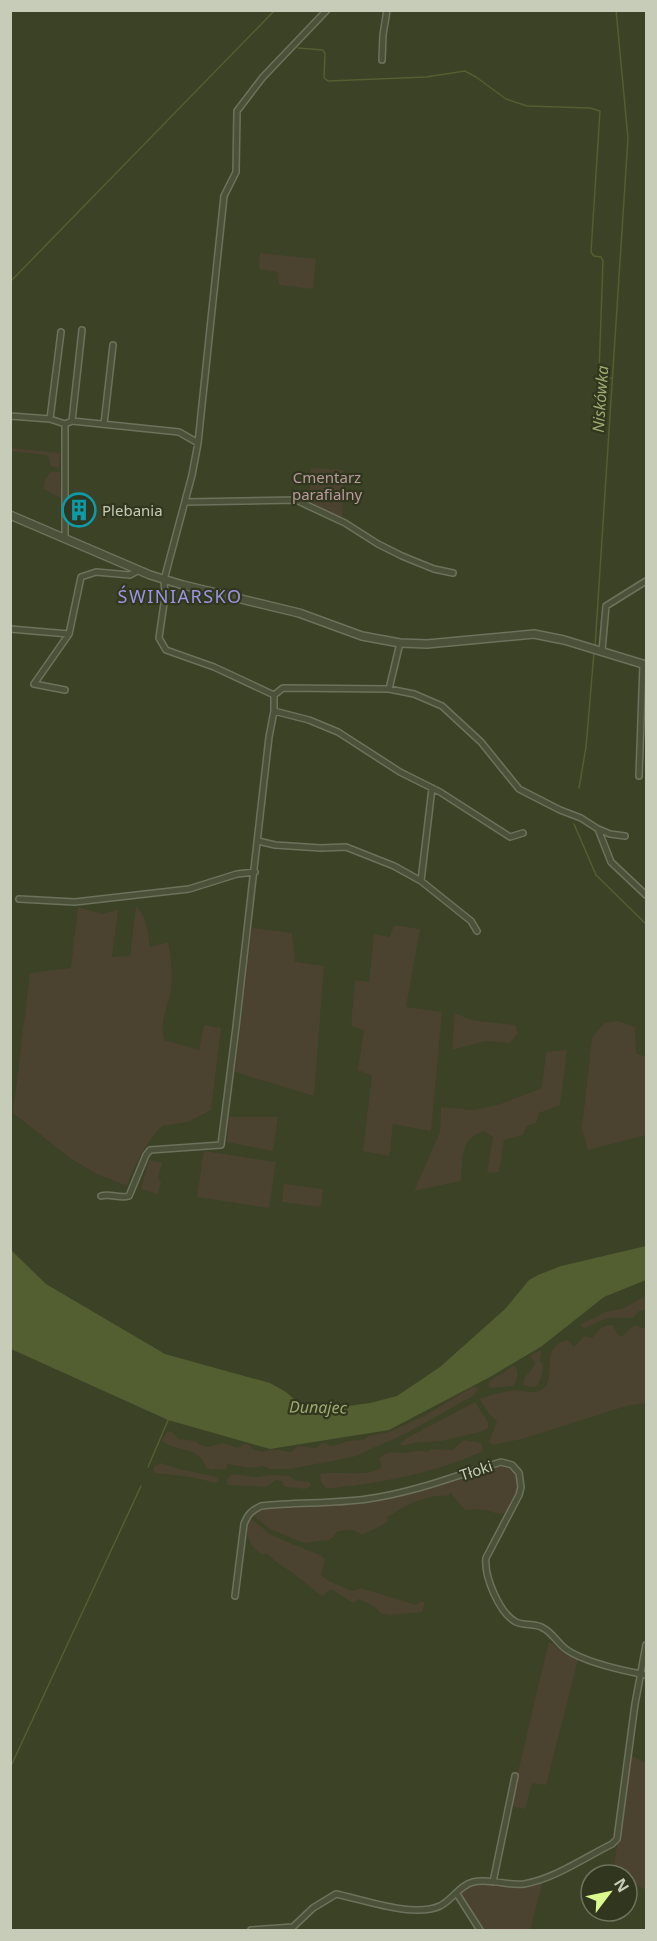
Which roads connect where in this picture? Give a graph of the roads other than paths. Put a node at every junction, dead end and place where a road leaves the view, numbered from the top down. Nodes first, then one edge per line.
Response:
1 (327, 10) edge
2 (387, 10) edge
3 (382, 60) dead end
4 (82, 330) dead end
5 (61, 332) dead end
6 (113, 345) dead end
7 (10, 416) edge
8 (50, 419) junction
9 (72, 421) junction
10 (65, 424) junction
11 (104, 424) junction
12 (198, 443) junction
13 (186, 502) junction
14 (10, 515) edge
15 (65, 539) junction
16 (139, 570) junction
17 (453, 573) dead end
18 (164, 580) junction
19 (646, 581) edge
20 (10, 629) edge
21 (69, 634) junction
22 (400, 643) junction
23 (601, 651) junction
24 (645, 664) edge
25 (389, 689) junction
26 (65, 690) dead end
27 (274, 695) junction
28 (274, 711) junction
29 (639, 776) dead end
30 (432, 788) junction
31 (598, 830) junction
32 (523, 833) dead end
33 (625, 836) dead end
34 (258, 842) junction
35 (255, 872) junction
36 (421, 881) junction
37 (646, 895) edge
38 (19, 899) dead end
39 (477, 931) dead end
40 (101, 1196) dead end
41 (235, 1596) dead end
42 (646, 1644) edge
43 (644, 1674) edge
44 (515, 1776) dead end
45 (493, 1881) junction
46 (457, 1894) junction
47 (251, 1930) edge
48 (480, 1930) edge

1 - 12 street
2 - 3 street
4 - 9 street
5 - 8 street
6 - 11 street
7 - 8 street
8 - 10 street
9 - 10 street
9 - 11 street
10 - 15 street
11 - 12 street
12 - 13 street
13 - 17 street
13 - 18 street
14 - 15 street
15 - 16 street
16 - 18 street
16 - 21 street
18 - 22 street
18 - 27 street
19 - 23 street
20 - 21 street
21 - 26 street
22 - 23 street
22 - 25 street
23 - 24 street
24 - 29 street
25 - 27 street
25 - 31 street
27 - 28 street
28 - 30 street
28 - 34 street
30 - 32 street
30 - 36 street
31 - 33 street
31 - 37 street
34 - 35 street
34 - 36 street
35 - 38 street
35 - 40 street
36 - 39 street
41 - 43 street, Tłoki
42 - 43 street
43 - 45 street
44 - 45 street
45 - 46 street
46 - 47 street
46 - 48 street

